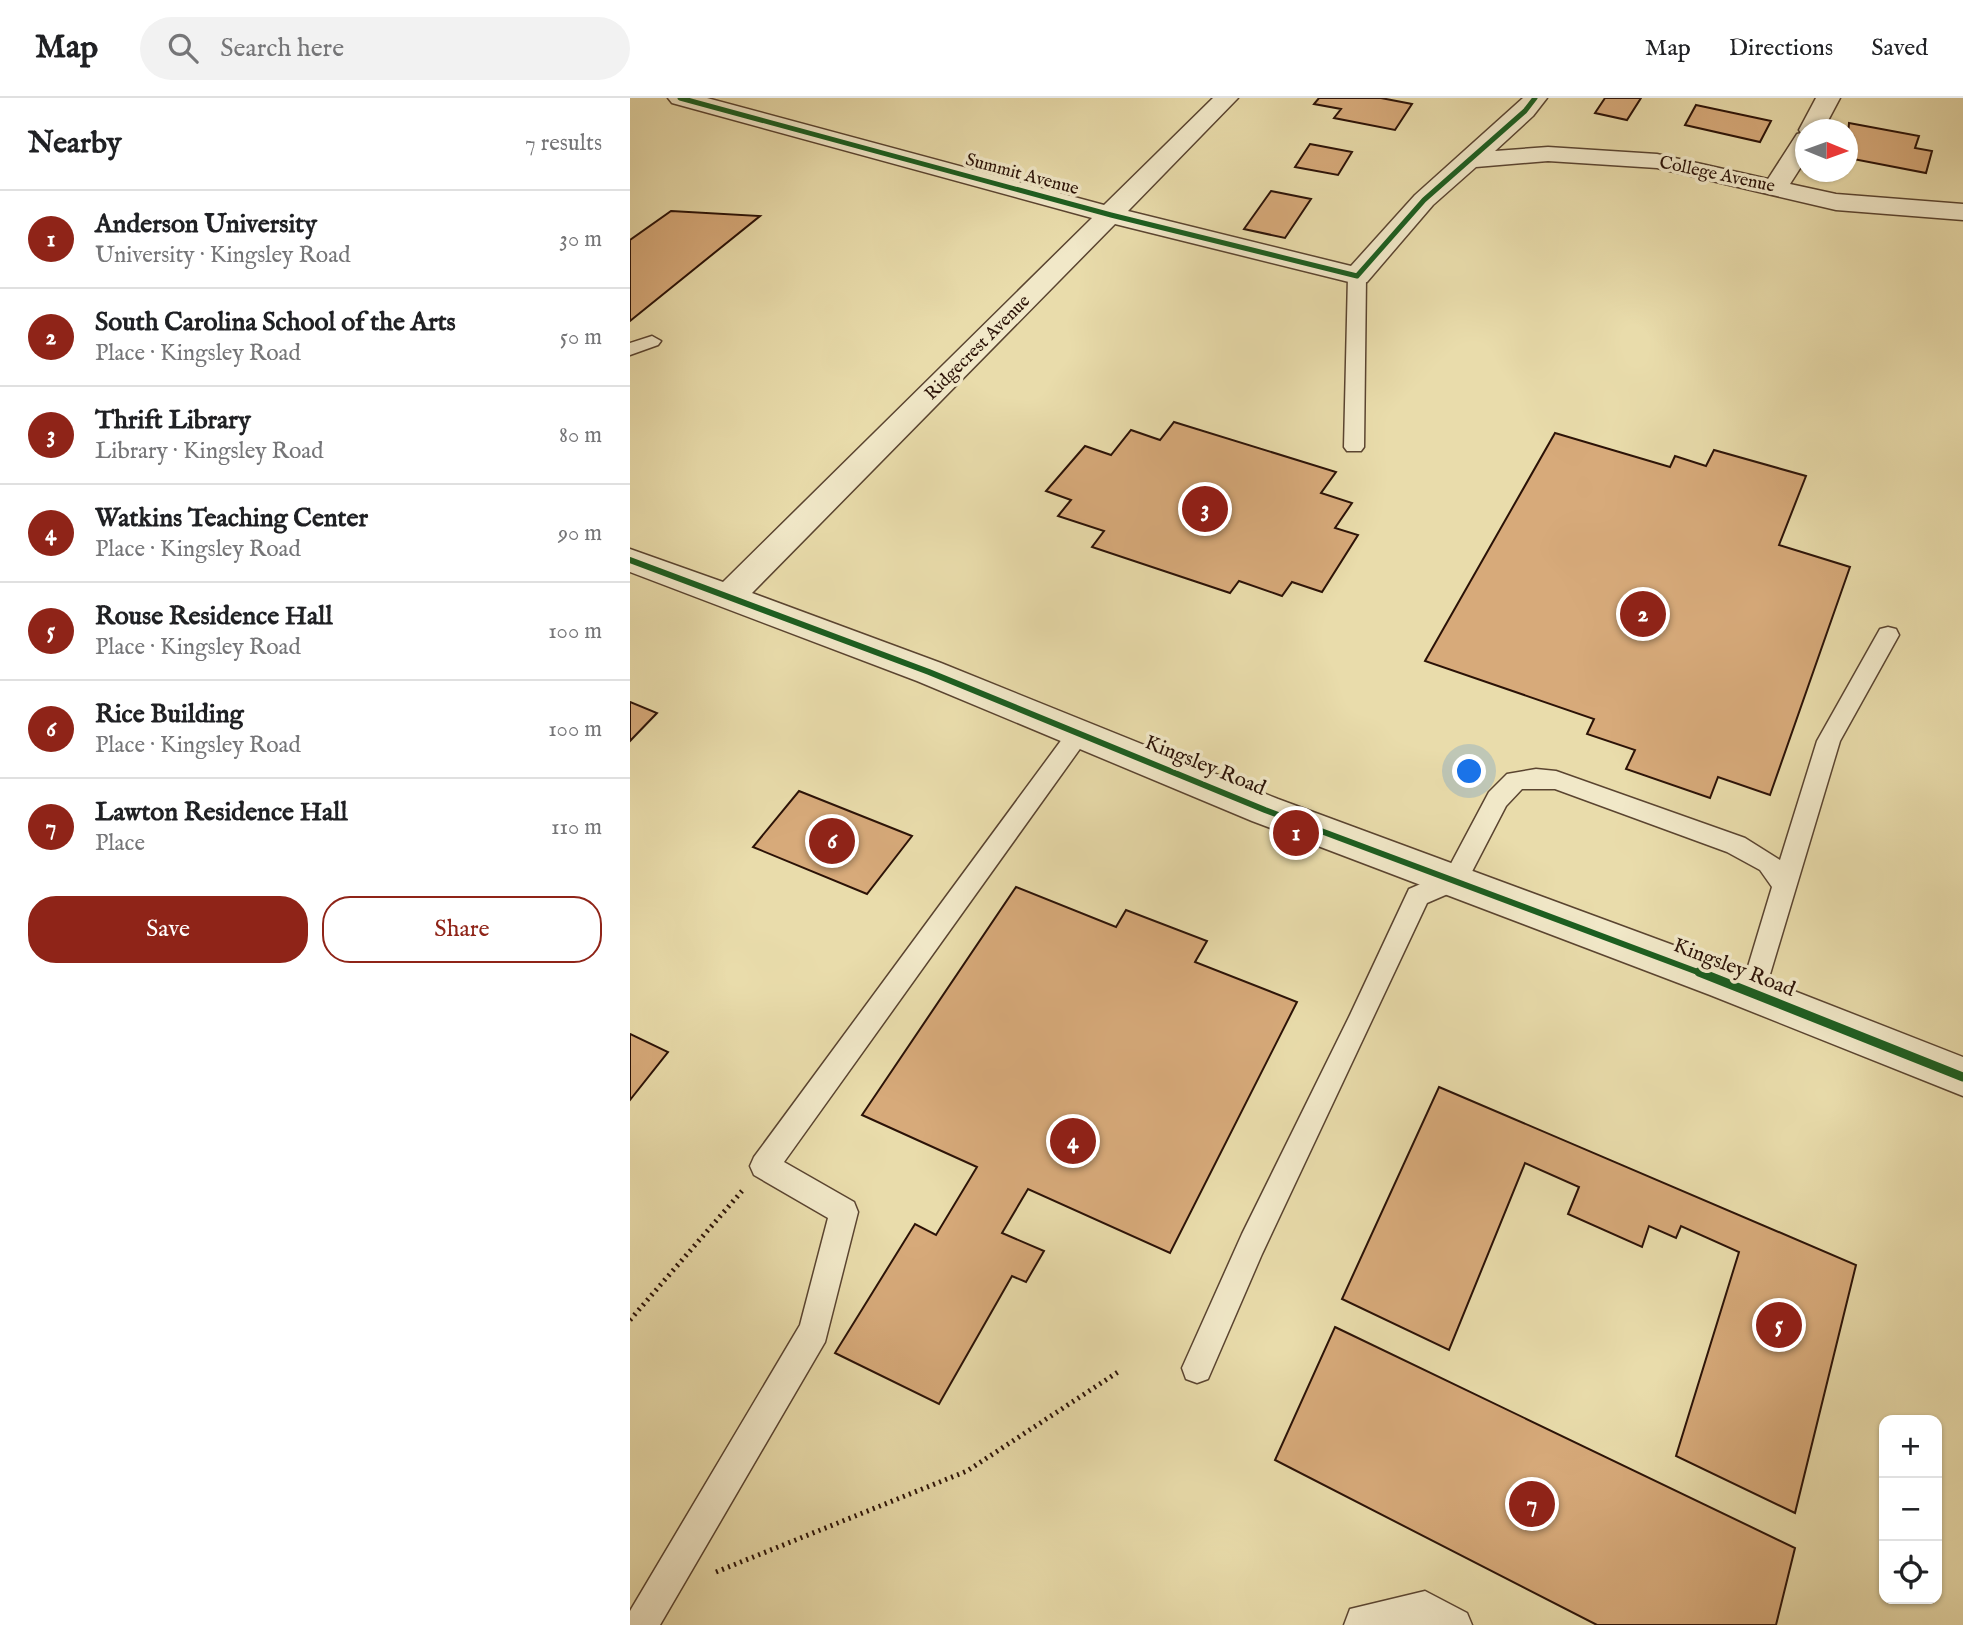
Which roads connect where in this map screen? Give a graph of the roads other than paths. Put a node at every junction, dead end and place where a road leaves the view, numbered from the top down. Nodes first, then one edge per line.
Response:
1 (680, 98) edge
2 (1226, 98) edge
3 (1535, 98) edge
4 (1828, 98) edge
5 (1817, 119) edge
6 (1795, 155) edge
7 (1470, 160) junction
8 (1775, 188) junction
9 (1963, 212) edge
10 (1111, 215) junction
11 (1357, 276) junction
12 (652, 341) dead end
13 (630, 349) edge
14 (1354, 447) dead end
15 (630, 560) edge
16 (728, 597) junction
17 (1888, 635) dead end
18 (1079, 733) junction
19 (1454, 880) junction
20 (1785, 885) junction
21 (1753, 993) junction
22 (1963, 1077) edge
23 (1197, 1368) dead end
24 (641, 1625) edge
25 (1360, 1625) edge
26 (1455, 1625) edge

1 - 10 street, Summit Avenue
2 - 10 street, Ridgecrest Avenue
3 - 7 street
4 - 5 street
6 - 8 street
7 - 8 street, College Avenue
7 - 11 street
8 - 9 street, College Avenue
10 - 11 street, Summit Avenue
10 - 16 street, Ridgecrest Avenue
11 - 14 lane
12 - 13 lane
15 - 16 street, Kingsley Road
16 - 18 street, Kingsley Road
17 - 20 lane
18 - 19 street, Kingsley Road
18 - 24 lane
19 - 20 lane
19 - 21 street, Kingsley Road
19 - 23 lane
20 - 21 lane
21 - 22 street, Kingsley Road
25 - 26 lane

